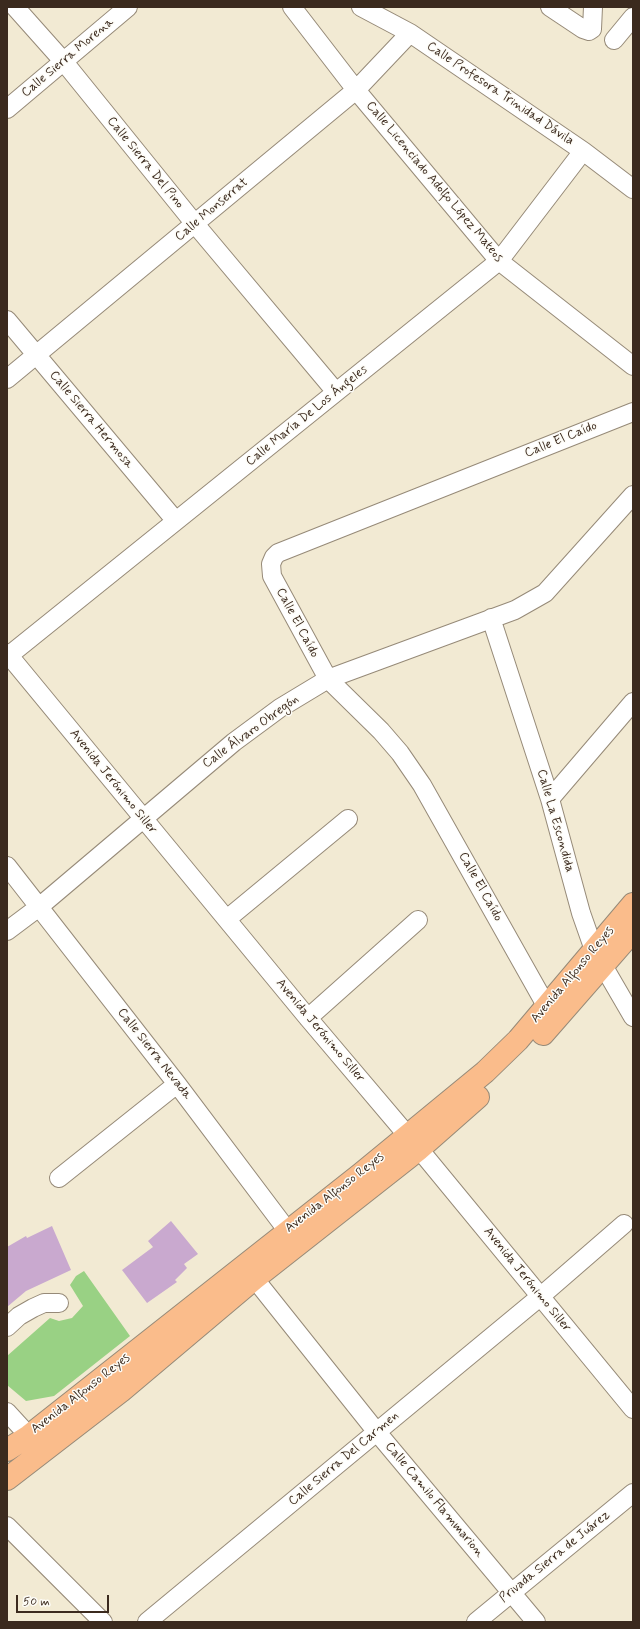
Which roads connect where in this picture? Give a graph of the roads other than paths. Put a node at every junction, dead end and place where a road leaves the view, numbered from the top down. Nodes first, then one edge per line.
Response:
1 (15, 7) edge
2 (128, 7) edge
3 (292, 7) edge
4 (361, 7) edge
5 (550, 7) edge
6 (593, 7) edge
7 (633, 17) edge
8 (410, 33) junction
9 (614, 40) dead end
10 (64, 62) junction
11 (356, 90) junction
12 (7, 109) edge
13 (583, 151) junction
14 (633, 189) edge
15 (195, 224) junction
16 (499, 261) junction
17 (7, 320) edge
18 (36, 355) junction
19 (633, 366) edge
20 (7, 379) edge
21 (336, 392) junction
22 (633, 412) edge
23 (633, 494) edge
24 (175, 520) junction
25 (491, 618) junction
26 (8, 655) edge
27 (328, 679) junction
28 (633, 702) edge
29 (550, 799) junction
30 (142, 818) junction
31 (348, 819) dead end
32 (7, 866) edge
33 (633, 904) edge
34 (39, 906) junction
35 (227, 919) junction
36 (418, 920) dead end
37 (7, 931) edge
38 (633, 931) edge
39 (598, 957) junction
40 (547, 1007) junction
41 (633, 1017) edge
42 (308, 1018) junction
43 (177, 1084) junction
44 (414, 1142) junction
45 (59, 1178) dead end
46 (624, 1224) dead end
47 (292, 1238) junction
48 (249, 1272) junction
49 (541, 1296) junction
50 (59, 1303) dead end
51 (7, 1327) edge
52 (633, 1409) edge
53 (7, 1412) edge
54 (376, 1431) junction
55 (29, 1436) junction
56 (7, 1450) edge
57 (7, 1479) edge
58 (633, 1493) edge
59 (7, 1526) edge
60 (512, 1592) junction
61 (103, 1622) edge
62 (147, 1622) edge
63 (476, 1622) edge
64 (536, 1622) edge

1 - 10 street, Calle Sierra Del Pino
2 - 10 street, Calle Sierra Morena
3 - 11 street, Calle Licenciado Adolfo López Mateos
4 - 8 street, Calle Profesora Trinidad Dávila
5 - 6 street
7 - 9 street
8 - 11 street, Calle Monserrat
8 - 13 street, Calle Profesora Trinidad Dávila
10 - 12 street, Calle Sierra Morena
10 - 15 street, Calle Sierra Del Pino
11 - 15 street, Calle Monserrat
11 - 16 street, Calle Licenciado Adolfo López Mateos
13 - 14 street, Calle Profesora Trinidad Dávila
13 - 16 street, Calle María De Los Ángeles
15 - 18 street, Calle Monserrat
15 - 21 street, Calle Sierra Del Pino
16 - 19 street, Calle Licenciado Adolfo López Mateos
16 - 21 street, Calle María De Los Ángeles
17 - 18 street, Calle Sierra Hermosa
18 - 20 street, Calle Monserrat
18 - 24 street, Calle Sierra Hermosa
21 - 24 street, Calle María De Los Ángeles
22 - 27 street, Calle El Caído
23 - 25 street, Calle Álvaro Obregón
24 - 26 street, Calle María De Los Ángeles
25 - 27 street, Calle Álvaro Obregón
25 - 29 street, Calle La Escondida
26 - 30 street, Avenida Jerónimo Siller
27 - 30 street, Calle Álvaro Obregón
27 - 40 street, Calle El Caído
28 - 29 street
29 - 39 street, Calle La Escondida
30 - 34 street, Calle Álvaro Obregón
30 - 35 street, Avenida Jerónimo Siller
31 - 35 street
32 - 34 street, Calle Sierra Nevada
33 - 39 main road, Avenida Alfonso Reyes
34 - 37 street, Calle Álvaro Obregón
34 - 43 street, Calle Sierra Nevada
35 - 42 street, Avenida Jerónimo Siller
36 - 42 street
38 - 39 main road, Avenida Alfonso Reyes
39 - 40 main road, Avenida Alfonso Reyes
39 - 41 street, Calle La Escondida
39 - 44 main road, Avenida Alfonso Reyes
40 - 44 main road, Avenida Alfonso Reyes
42 - 44 street, Avenida Jerónimo Siller
43 - 45 street
43 - 47 street, Calle Sierra Nevada
44 - 47 main road, Avenida Alfonso Reyes
44 - 49 street, Avenida Jerónimo Siller
46 - 49 street, Calle Sierra Del Carmen
47 - 48 main road, Avenida Alfonso Reyes
48 - 54 street, Calle Camilo Flammarion
48 - 55 main road, Avenida Alfonso Reyes
48 - 57 main road, Avenida Alfonso Reyes
49 - 52 street, Avenida Jerónimo Siller
49 - 54 street, Calle Sierra Del Carmen
50 - 51 street
53 - 55 street
54 - 60 street, Calle Camilo Flammarion
54 - 62 street, Calle Sierra Del Carmen
55 - 56 main road, Avenida Alfonso Reyes
58 - 60 street, Privada Sierra de Juárez
59 - 61 street
60 - 63 street, Privada Sierra de Juárez
60 - 64 street, Calle Camilo Flammarion

